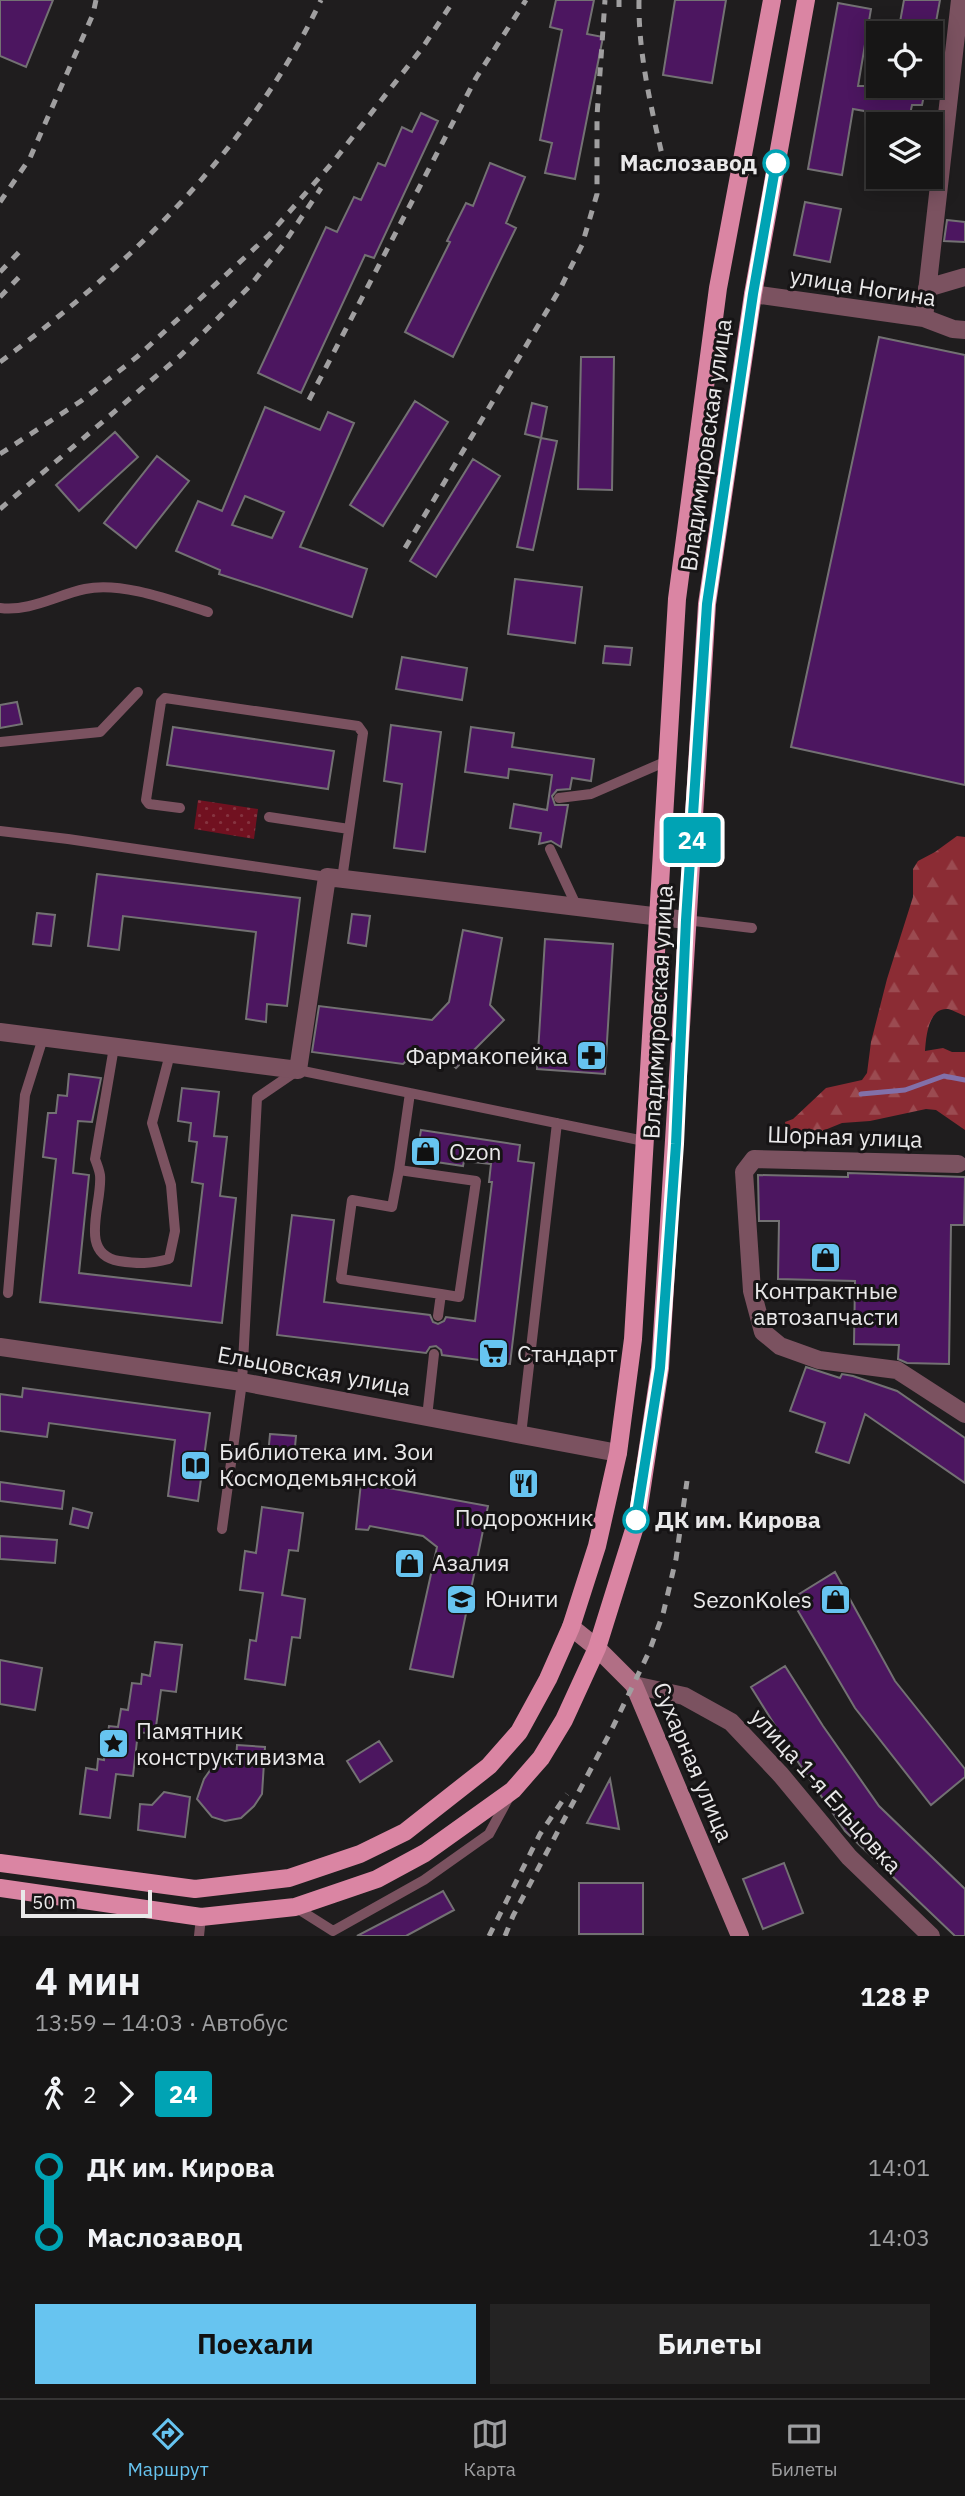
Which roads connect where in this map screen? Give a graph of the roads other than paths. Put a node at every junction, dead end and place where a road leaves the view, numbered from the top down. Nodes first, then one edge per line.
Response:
1 (772, 0) edge
2 (806, 0) edge
3 (960, 0) edge
4 (965, 278) edge
5 (927, 288) junction
6 (753, 294) junction
7 (924, 318) junction
8 (965, 330) edge
9 (0, 608) edge
10 (208, 612) dead end
11 (138, 692) dead end
12 (0, 743) edge
13 (667, 761) junction
14 (559, 798) dead end
15 (180, 808) dead end
16 (268, 817) dead end
17 (349, 829) junction
18 (0, 831) edge
19 (550, 849) dead end
20 (334, 878) junction
21 (577, 907) junction
22 (657, 917) junction
23 (686, 920) junction
24 (752, 928) dead end
25 (0, 1032) edge
26 (43, 1038) junction
27 (114, 1047) junction
28 (170, 1054) junction
29 (298, 1070) junction
30 (410, 1093) junction
31 (557, 1123) junction
32 (644, 1141) junction
33 (958, 1164) dead end
34 (400, 1170) junction
35 (8, 1293) dead end
36 (441, 1294) junction
37 (438, 1316) dead end
38 (0, 1347) edge
39 (434, 1354) dead end
40 (242, 1382) junction
41 (965, 1414) edge
42 (427, 1417) junction
43 (520, 1435) junction
44 (618, 1453) junction
45 (222, 1529) dead end
46 (571, 1627) junction
47 (597, 1648) junction
48 (634, 1685) junction
49 (513, 1790) junction
50 (0, 1863) edge
51 (0, 1888) edge
52 (295, 1907) junction
53 (201, 1917) junction
54 (199, 1936) edge
55 (740, 1936) edge
56 (931, 1936) edge

1 - 13 main road, Владимировская улица
2 - 6 main road, Владимировская улица
3 - 5 street
4 - 5 street
5 - 7 street
6 - 7 street, улица Ногина
6 - 23 main road, Владимировская улица
7 - 8 street, улица Ногина
9 - 10 lane
11 - 12 lane
13 - 14 lane
13 - 22 main road, Владимировская улица
15 - 17 lane
16 - 17 lane
17 - 20 lane
18 - 20 lane
19 - 21 lane
20 - 21 street
20 - 29 street
21 - 22 street
22 - 23 street
22 - 32 main road, Владимировская улица
23 - 24 lane
23 - 47 main road, Владимировская улица
25 - 26 street
26 - 27 street
26 - 35 lane
27 - 28 street
27 - 28 lane
28 - 29 street
29 - 30 lane
29 - 40 lane
30 - 31 lane
30 - 34 lane
31 - 32 lane
31 - 43 lane
32 - 44 main road, Владимировская улица
33 - 41 street, Шорная улица
34 - 36 lane
34 - 36 lane
36 - 37 lane
38 - 40 street, Ельцовская улица
39 - 42 lane
40 - 42 street, Ельцовская улица
40 - 45 lane
42 - 43 street, Ельцовская улица
43 - 44 street, Ельцовская улица
44 - 46 main road, Владимировская улица
46 - 47 street, Сухарная улица
46 - 50 main road, Владимировская улица
47 - 48 street, Сухарная улица
47 - 49 main road, Владимировская улица
48 - 55 street, Сухарная улица
48 - 56 street, улица 1-я Ельцовка
49 - 52 main road, Владимировская улица
49 - 52 lane
51 - 53 main road, Владимировская улица
52 - 53 main road, Владимировская улица
53 - 54 lane

